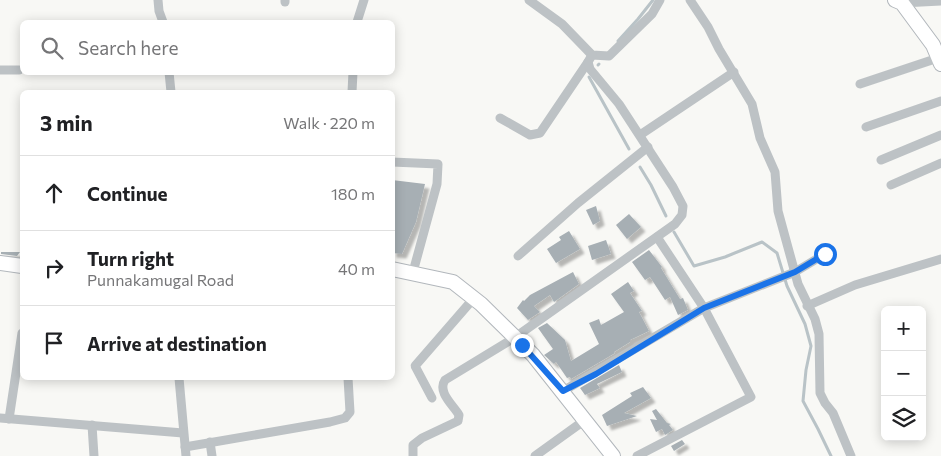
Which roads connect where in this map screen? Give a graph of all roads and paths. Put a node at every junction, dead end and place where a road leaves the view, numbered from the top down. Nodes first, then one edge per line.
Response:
1 (158, 0) edge
2 (364, 0) edge
3 (529, 0) edge
4 (660, 0) edge
5 (690, 0) edge
6 (941, 1) edge
7 (898, 2) edge
8 (162, 20) edge
9 (358, 20) edge
10 (590, 58) junction
11 (940, 61) edge
12 (0, 70) edge
13 (19, 70) dead end
14 (734, 72) junction
15 (170, 75) edge
16 (353, 75) edge
17 (860, 84) dead end
18 (171, 90) edge
19 (352, 90) edge
20 (941, 101) edge
21 (500, 118) dead end
22 (866, 127) dead end
23 (640, 135) junction
24 (941, 136) edge
25 (648, 147) junction
26 (881, 160) dead end
27 (395, 162) edge
28 (941, 163) edge
29 (891, 185) dead end
30 (657, 237) junction
31 (825, 254) dead end
32 (518, 256) dead end
33 (941, 259) edge
34 (0, 263) edge
35 (20, 266) edge
36 (395, 269) edge
37 (413, 272) junction
38 (795, 272) junction
39 (474, 298) junction
40 (808, 306) junction
41 (704, 308) junction
42 (514, 338) junction
43 (20, 343) edge
44 (179, 380) edge
45 (348, 380) edge
46 (563, 391) junction
47 (432, 398) dead end
48 (4, 419) edge
49 (585, 420) junction
50 (92, 425) junction
51 (183, 432) junction
52 (210, 442) junction
53 (185, 451) edge
54 (94, 456) edge
55 (212, 456) edge
56 (413, 456) edge
57 (535, 456) edge
58 (613, 456) edge
59 (637, 456) edge
60 (851, 456) edge

1 - 8 street
2 - 9 street
3 - 10 street
4 - 10 street
5 - 14 street
6 - 7 street
7 - 11 street
10 - 21 street
10 - 23 street
11 - 17 street
12 - 13 street
14 - 23 street
14 - 38 street
15 - 18 street
16 - 19 street
20 - 22 street
23 - 25 street
24 - 26 street
25 - 30 street
25 - 32 street
27 - 37 street
28 - 29 street
30 - 41 street
30 - 42 street
31 - 38 street
33 - 40 street
34 - 35 street
36 - 37 street
37 - 39 street
38 - 40 street
38 - 41 street
39 - 42 street
39 - 47 street
40 - 60 street
41 - 46 street
41 - 59 street
42 - 46 street
42 - 56 street
43 - 48 street
44 - 51 street
45 - 52 street
46 - 49 street
48 - 50 street
49 - 57 street
49 - 58 street
50 - 51 street
50 - 54 street
51 - 53 street
52 - 53 street
52 - 55 street

